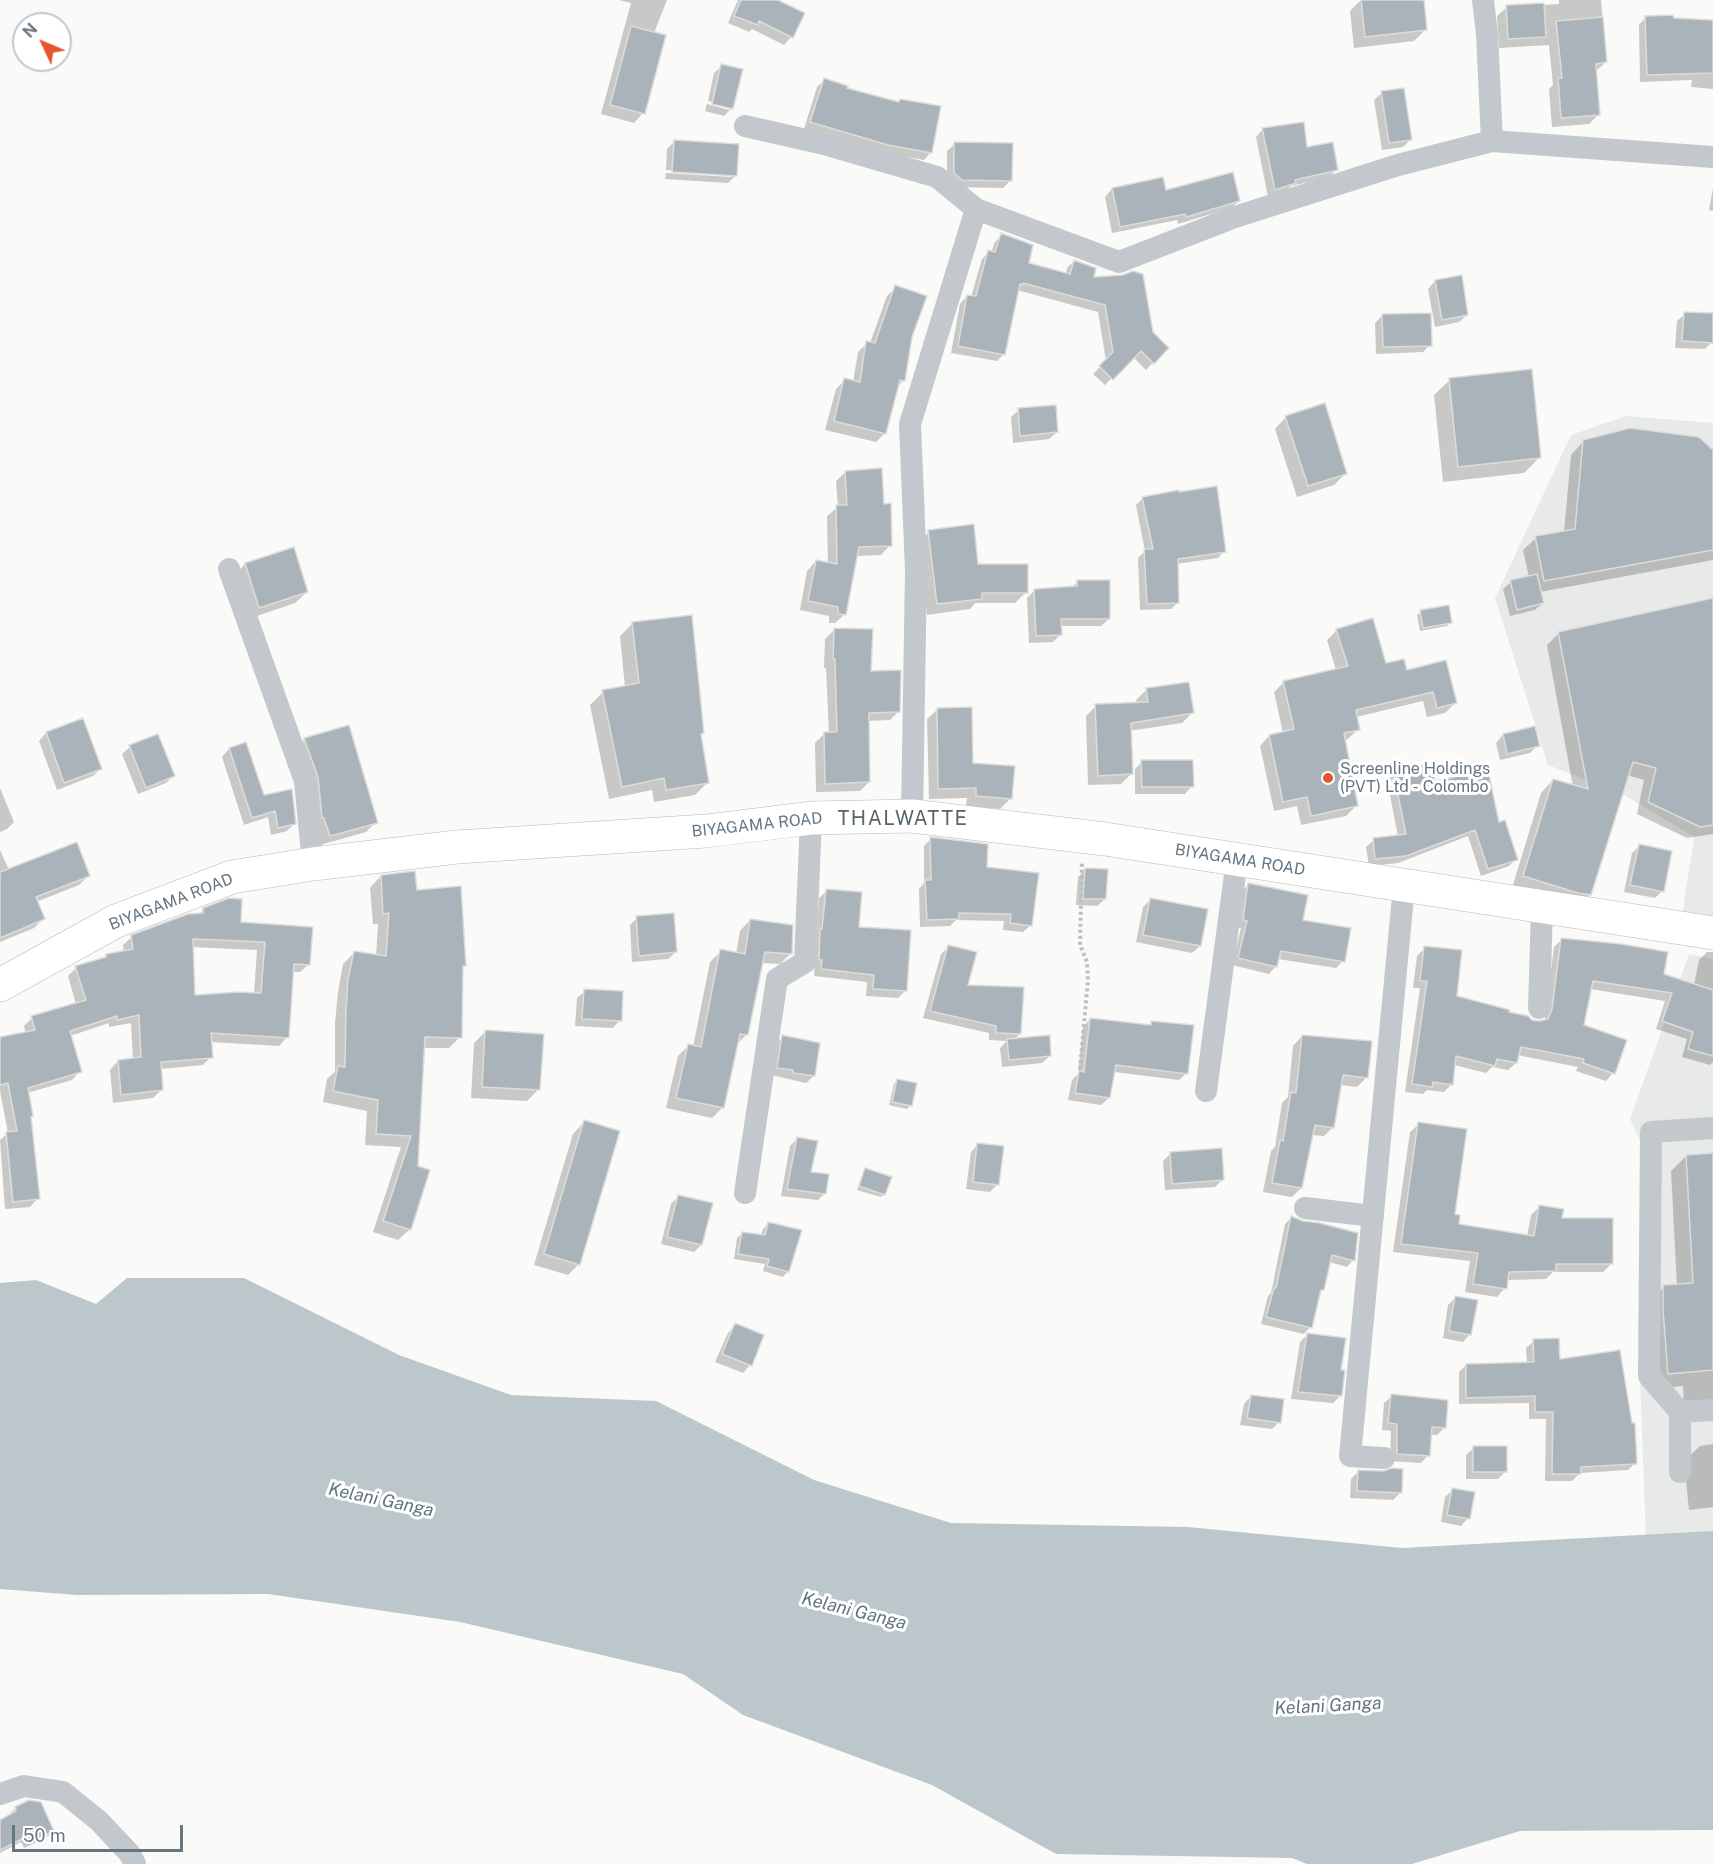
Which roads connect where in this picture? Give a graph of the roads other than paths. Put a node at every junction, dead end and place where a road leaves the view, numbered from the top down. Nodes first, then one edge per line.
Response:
1 (1483, 0) edge
2 (745, 126) dead end
3 (1492, 141) junction
4 (1713, 157) edge
5 (976, 209) junction
6 (229, 569) dead end
7 (912, 816) junction
8 (811, 818) junction
9 (1237, 860) junction
10 (313, 864) junction
11 (1404, 886) junction
12 (1542, 907) junction
13 (1713, 933) edge
14 (0, 985) edge
15 (1539, 1008) dead end
16 (1206, 1091) dead end
17 (1713, 1128) edge
18 (745, 1193) dead end
19 (1305, 1208) dead end
20 (1373, 1216) junction
21 (1713, 1410) edge
22 (1680, 1412) junction
23 (1384, 1458) dead end
24 (1680, 1472) dead end
25 (0, 1794) edge
26 (135, 1864) edge

1 - 3 street
2 - 5 street
3 - 4 street
3 - 5 street
5 - 7 street
6 - 10 street
7 - 8 main road, BIYAGAMA ROAD
7 - 9 main road, BIYAGAMA ROAD
8 - 10 main road, BIYAGAMA ROAD
8 - 18 street
9 - 11 main road, BIYAGAMA ROAD
9 - 16 street
10 - 14 main road, BIYAGAMA ROAD
11 - 12 main road, BIYAGAMA ROAD
11 - 20 street
12 - 13 main road, BIYAGAMA ROAD
12 - 15 street
17 - 22 street
19 - 20 street
20 - 23 street
21 - 22 street
22 - 24 street
25 - 26 street

